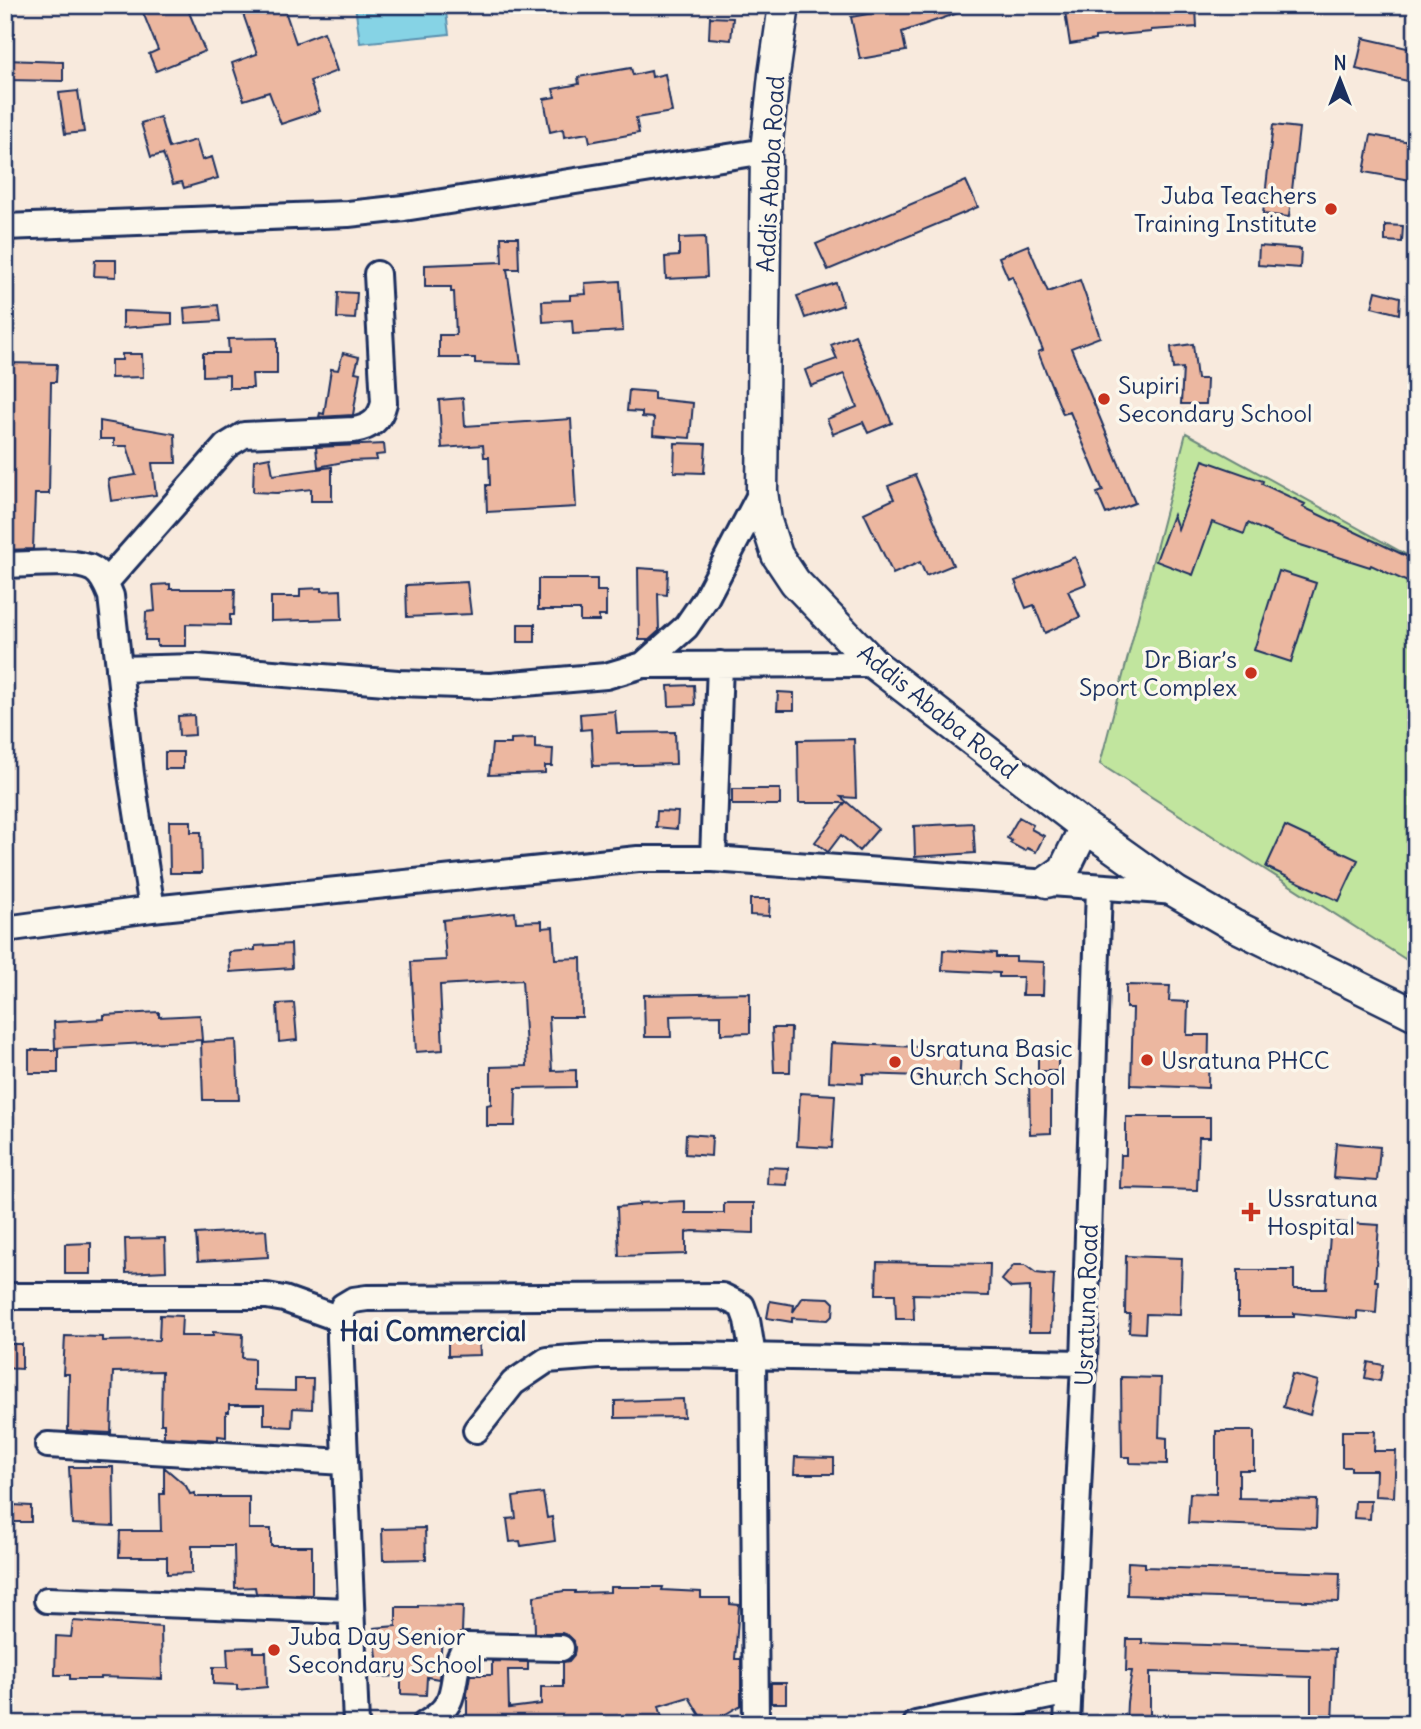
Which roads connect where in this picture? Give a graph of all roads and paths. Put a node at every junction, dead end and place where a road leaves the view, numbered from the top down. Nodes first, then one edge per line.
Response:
1 (785, 5) edge
2 (766, 151) junction
3 (5, 228) edge
4 (377, 274) dead end
5 (762, 491) junction
6 (5, 565) edge
7 (106, 582) junction
8 (720, 664) junction
9 (874, 664) junction
10 (643, 665) junction
11 (119, 669) junction
12 (1085, 827) junction
13 (713, 859) junction
14 (1048, 882) junction
15 (1099, 887) junction
16 (1176, 892) junction
17 (152, 909) junction
18 (5, 929) edge
19 (1416, 1016) edge
20 (5, 1296) edge
21 (340, 1319) junction
22 (753, 1356) junction
23 (1084, 1363) junction
24 (476, 1430) dead end
25 (48, 1445) dead end
26 (345, 1462) junction
27 (47, 1601) dead end
28 (351, 1611) junction
29 (561, 1648) dead end
30 (1069, 1692) junction
31 (356, 1724) edge
32 (425, 1724) edge
33 (756, 1724) edge
34 (916, 1724) edge
35 (1067, 1724) edge

1 - 2 main road, Addis Ababa Road
2 - 3 street
2 - 5 main road, Addis Ababa Road
4 - 7 street
5 - 9 main road, Addis Ababa Road
5 - 10 street
6 - 7 street
7 - 11 street
8 - 9 street
8 - 10 street
8 - 13 street
9 - 12 main road, Addis Ababa Road
10 - 11 street
11 - 17 street
12 - 14 main road
12 - 16 main road, Addis Ababa Road
13 - 14 street
13 - 17 street
14 - 15 street
15 - 16 street
15 - 23 street, Usratuna Road
16 - 19 main road, Addis Ababa Road
17 - 18 street
20 - 21 street
21 - 22 street
21 - 26 street
22 - 23 street
22 - 24 street
22 - 33 street
23 - 30 street, Usratuna Road
25 - 26 street
26 - 28 street
27 - 28 street
28 - 31 street
29 - 32 street
30 - 34 street
30 - 35 street, Usratuna Road

